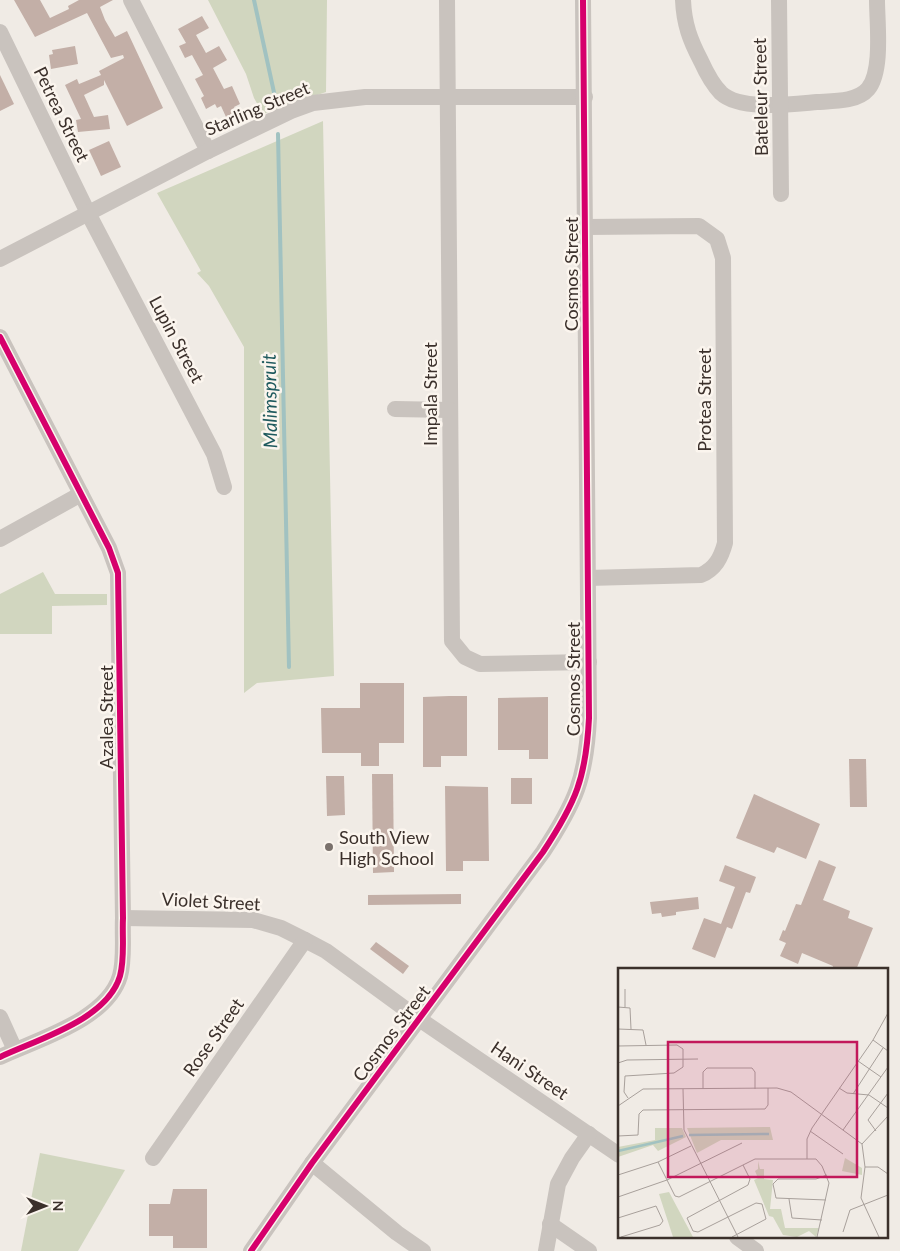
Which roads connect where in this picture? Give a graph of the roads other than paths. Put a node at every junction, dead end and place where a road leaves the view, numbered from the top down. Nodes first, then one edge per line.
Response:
1 (131, 0) edge
2 (447, 0) edge
3 (583, 0) edge
4 (684, 0) edge
5 (779, 0) edge
6 (877, 0) edge
7 (0, 32) edge
8 (448, 97) junction
9 (585, 97) junction
10 (780, 105) junction
11 (208, 151) junction
12 (781, 194) dead end
13 (88, 213) junction
14 (586, 227) junction
15 (0, 258) edge
16 (0, 337) edge
17 (395, 409) dead end
18 (450, 410) junction
19 (224, 487) dead end
20 (81, 494) junction
21 (0, 539) edge
22 (588, 578) junction
23 (589, 662) junction
24 (123, 918) junction
25 (305, 940) junction
26 (0, 1016) edge
27 (419, 1019) junction
28 (7, 1054) edge
29 (589, 1134) junction
30 (618, 1154) edge
31 (153, 1158) dead end
32 (312, 1163) junction
33 (550, 1224) junction
34 (738, 1238) edge
35 (251, 1251) edge
36 (424, 1251) edge
37 (546, 1251) edge
38 (589, 1251) edge
39 (756, 1251) edge

1 - 11 street
2 - 8 street, Impala Street
3 - 9 street, Cosmos Street
4 - 10 street
5 - 10 street, Bateleur Street
6 - 10 street
7 - 13 street, Petrea Street
8 - 9 street, Starling Street
8 - 11 street, Starling Street
8 - 18 street, Impala Street
9 - 14 street, Cosmos Street
10 - 12 street, Bateleur Street
11 - 13 street, Starling Street
13 - 15 street, Starling Street
13 - 19 street, Lupin Street
14 - 22 street, Cosmos Street
14 - 22 street, Protea Street
16 - 20 street, Azalea Street
17 - 18 street
18 - 23 street, Impala Street
20 - 21 street
20 - 24 street, Azalea Street
22 - 23 street, Cosmos Street
23 - 27 street, Cosmos Street
24 - 25 street, Violet Street
24 - 28 street, Azalea Street
25 - 27 street, Violet Street
25 - 31 street, Rose Street
26 - 28 street
27 - 29 street, Hani Street
27 - 32 street, Cosmos Street
29 - 30 street, Hani Street
29 - 33 street
32 - 35 street, Cosmos Street
32 - 36 street
33 - 37 street
33 - 38 street
34 - 39 street

